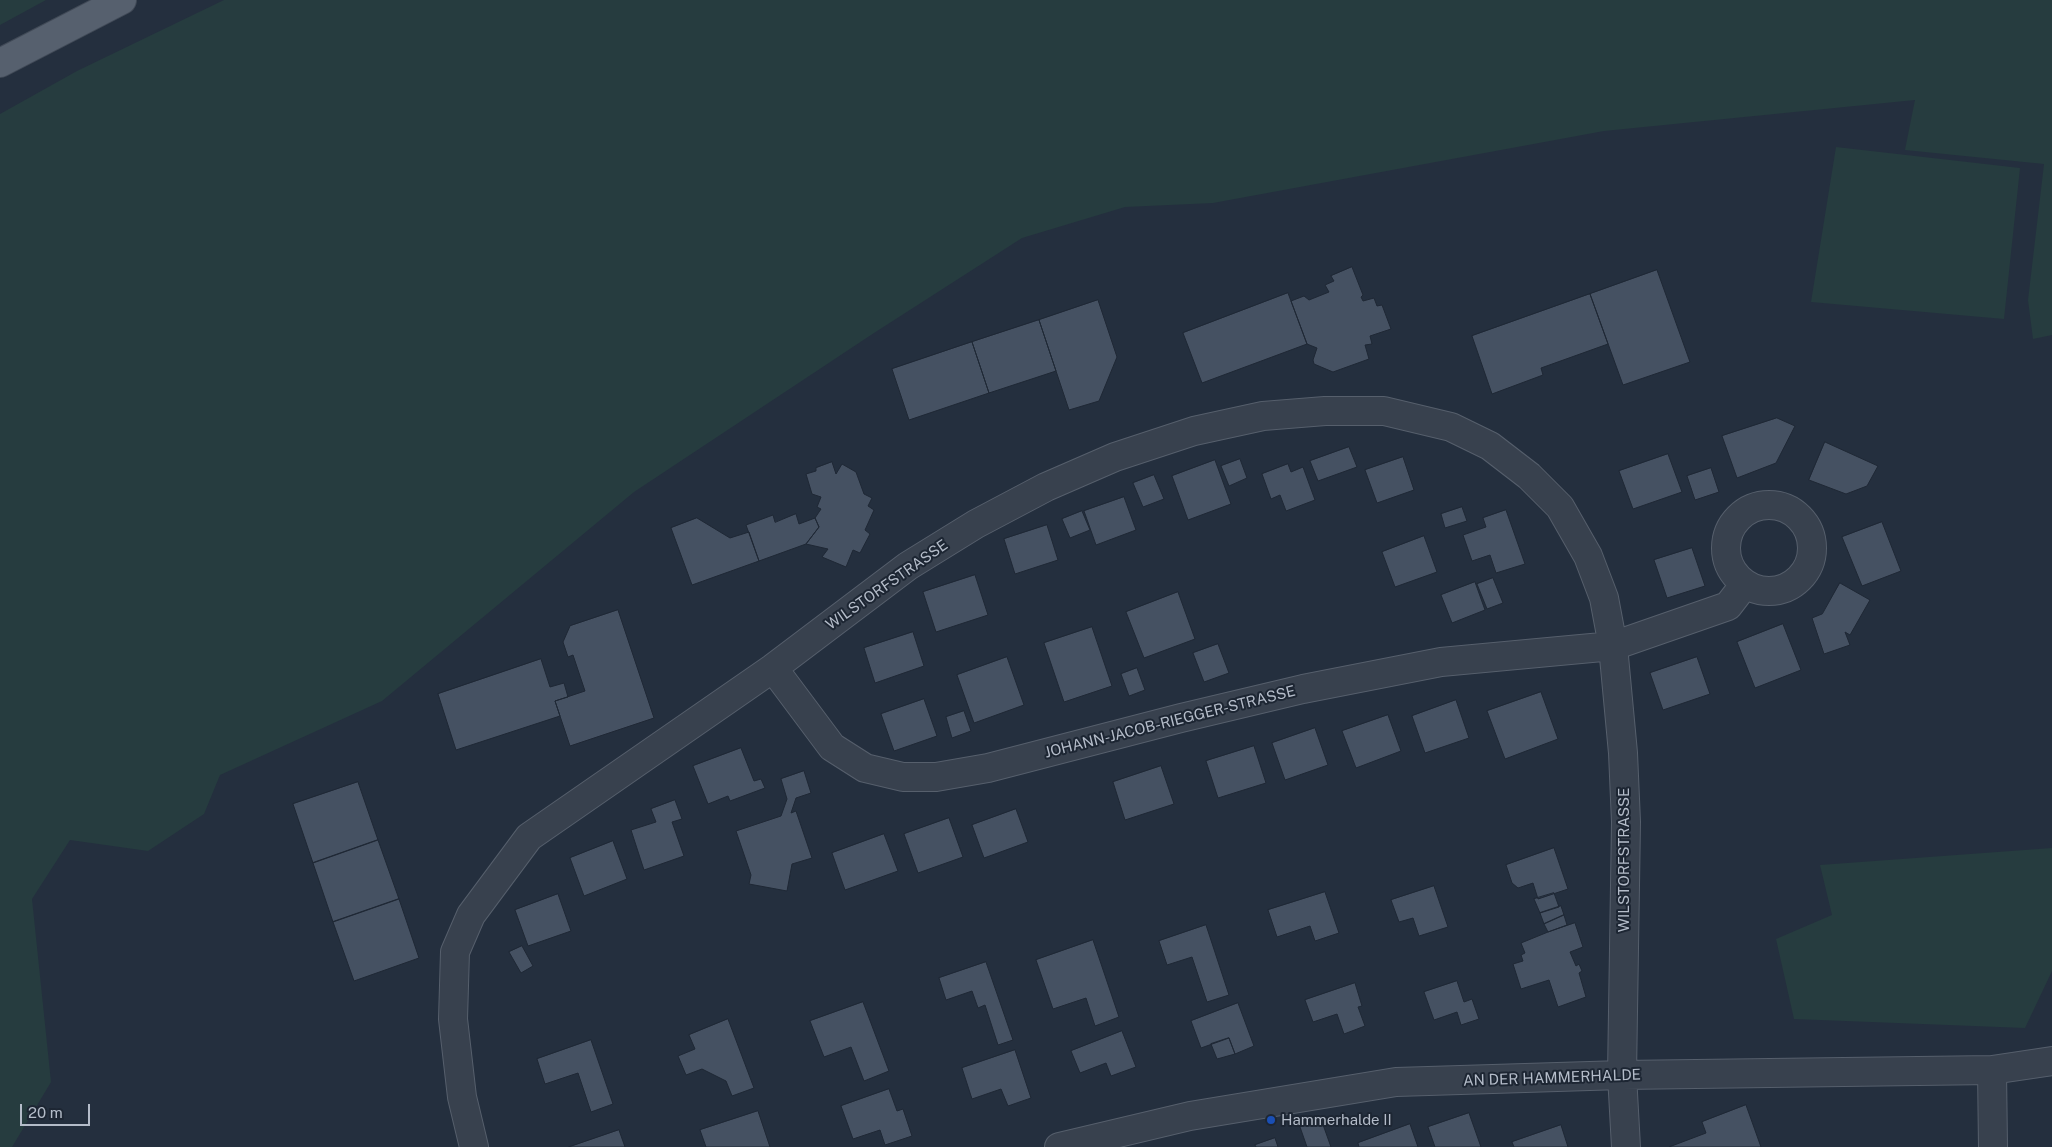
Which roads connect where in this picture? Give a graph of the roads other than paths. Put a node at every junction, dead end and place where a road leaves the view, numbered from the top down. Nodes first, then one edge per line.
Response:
1 (122, 0) edge
2 (0, 63) edge
3 (1745, 584) dead end
4 (1613, 646) junction
5 (772, 668) junction
6 (2052, 1061) edge
7 (1992, 1070) junction
8 (1622, 1075) junction
9 (474, 1147) edge
10 (1059, 1147) edge
11 (1626, 1147) edge
12 (1993, 1147) edge

1 - 2 main road
3 - 4 street
4 - 5 street, JOHANN-JACOB-RIEGGER-STRASSE
4 - 5 street, WILSTORFSTRASSE
4 - 8 street, WILSTORFSTRASSE
5 - 9 street, WILSTORFSTRASSE
6 - 7 street, AN DER HAMMERHALDE
7 - 8 street, AN DER HAMMERHALDE
7 - 12 street
8 - 10 street, AN DER HAMMERHALDE
8 - 11 street, WILSTORFSTRASSE

